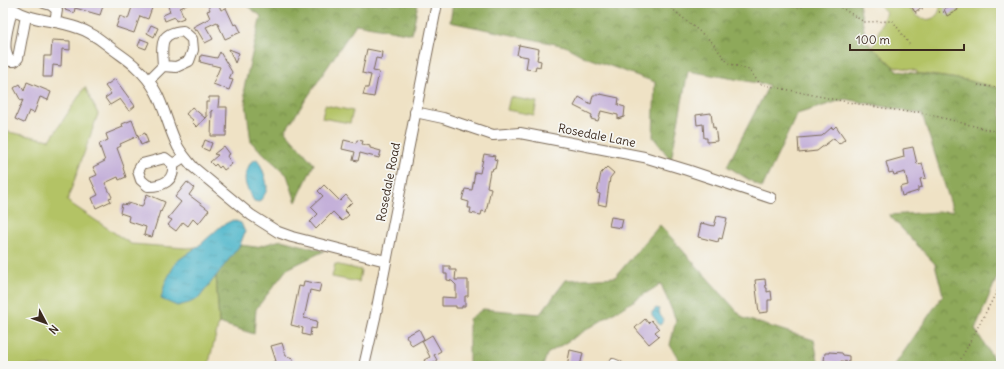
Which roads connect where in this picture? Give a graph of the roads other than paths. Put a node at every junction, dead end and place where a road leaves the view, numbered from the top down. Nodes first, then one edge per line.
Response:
1 (44, 3) edge
2 (437, 3) edge
3 (7, 5) edge
4 (26, 16) junction
5 (55, 22) junction
6 (163, 66) dead end
7 (149, 80) junction
8 (415, 112) junction
9 (184, 157) junction
10 (172, 164) dead end
11 (771, 198) dead end
12 (386, 260) junction
13 (364, 366) edge
14 (612, 366) edge
15 (618, 366) edge

1 - 5 street
2 - 8 street, Rosedale Road
3 - 4 street
3 - 4 street
4 - 5 street
5 - 7 street
6 - 7 street
7 - 9 street
8 - 11 street, Rosedale Lane
8 - 12 street, Rosedale Road
9 - 10 street
9 - 12 street
12 - 13 street, Rosedale Road
14 - 15 street

